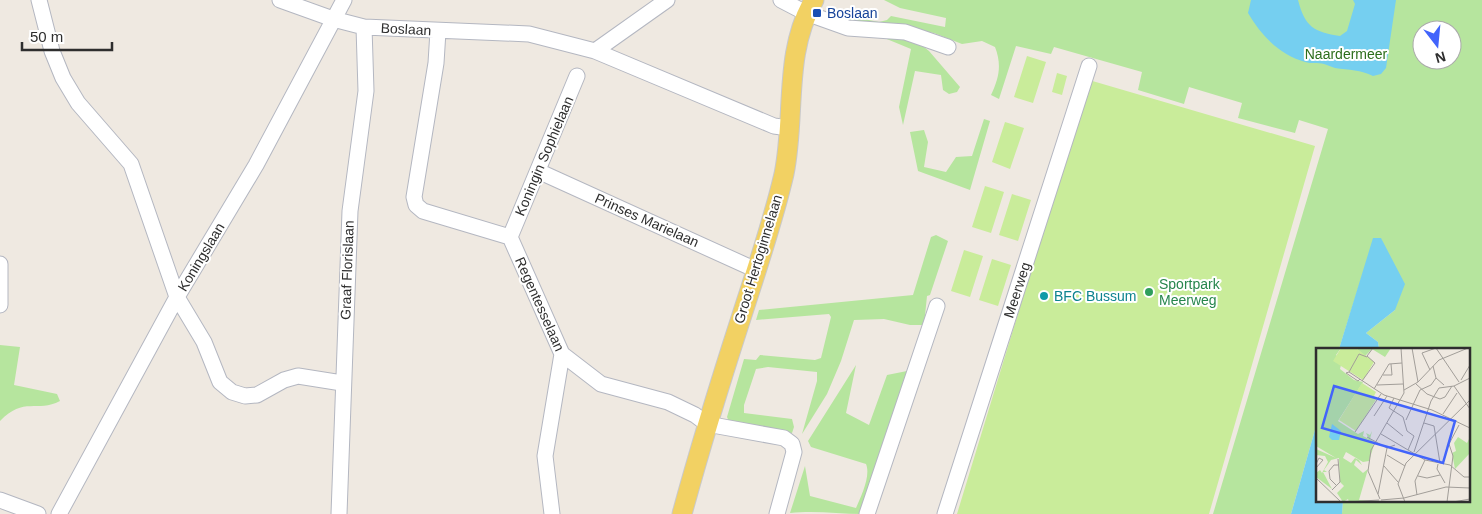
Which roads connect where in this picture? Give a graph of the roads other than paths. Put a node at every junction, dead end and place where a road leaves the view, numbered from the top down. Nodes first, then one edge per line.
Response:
1 (38, 0) edge
2 (280, 0) edge
3 (344, 0) edge
4 (667, 0) edge
5 (781, 0) edge
6 (810, 6) edge
7 (333, 19) junction
8 (364, 27) junction
9 (438, 31) junction
10 (948, 46) dead end
11 (595, 50) junction
12 (1089, 66) dead end
13 (577, 76) dead end
14 (789, 128) junction
15 (538, 171) junction
16 (510, 237) junction
17 (0, 264) edge
18 (756, 270) junction
19 (177, 297) junction
20 (0, 305) edge
21 (937, 306) dead end
22 (562, 354) junction
23 (342, 383) junction
24 (707, 424) junction
25 (0, 500) edge
26 (38, 514) edge
27 (59, 514) edge
28 (339, 514) edge
29 (552, 514) edge
30 (682, 514) edge
31 (777, 514) edge
32 (867, 514) edge
33 (945, 514) edge

1 - 19 street
2 - 7 street, Boslaan
3 - 7 street, Koningslaan
4 - 11 street
5 - 6 street
6 - 10 street
6 - 14 main road, Groot Hertoginnelaan
7 - 8 street, Boslaan
7 - 19 street, Koningslaan
8 - 9 street, Boslaan
8 - 23 street, Graaf Florislaan
9 - 11 street, Boslaan
9 - 16 street
11 - 14 street, Boslaan
12 - 33 street, Meerweg
13 - 15 street, Koningin Sophielaan
14 - 18 main road, Groot Hertoginnelaan
15 - 16 street, Koningin Sophielaan
15 - 18 street, Prinses Marielaan
16 - 22 street, Regentesselaan
17 - 20 street
18 - 24 main road, Groot Hertoginnelaan
19 - 23 street
19 - 27 street, Koningslaan
21 - 32 street
22 - 24 street, Regentesselaan
22 - 29 street
23 - 28 street, Graaf Florislaan
24 - 30 main road, Groot Hertoginnelaan
24 - 31 street, Regentesselaan
25 - 26 street

